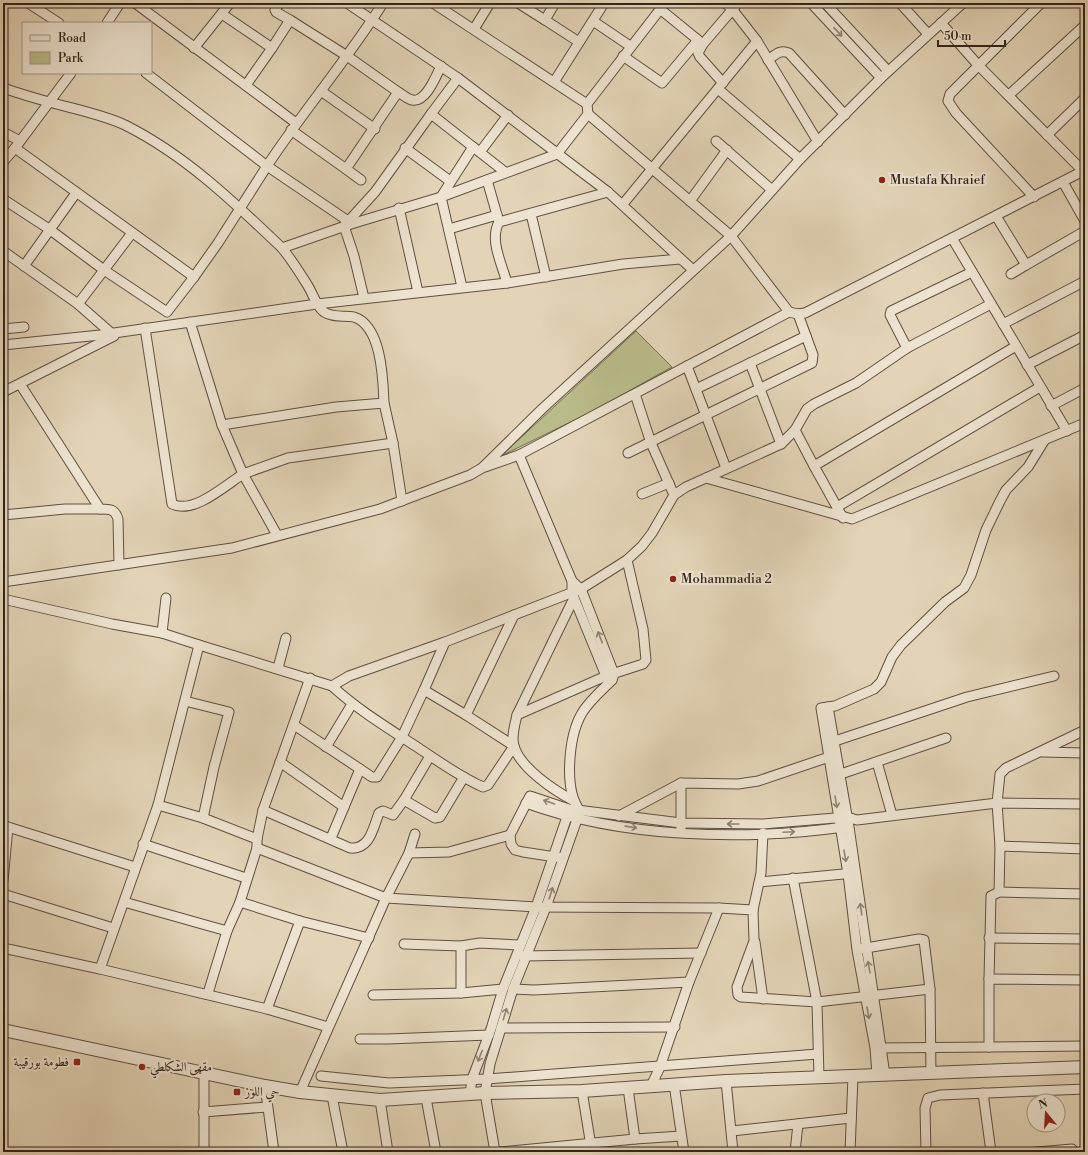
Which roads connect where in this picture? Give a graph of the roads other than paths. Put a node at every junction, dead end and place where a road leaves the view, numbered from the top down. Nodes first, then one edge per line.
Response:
1 (28, 3) edge
2 (135, 3) edge
3 (230, 3) edge
4 (279, 3) edge
5 (346, 3) edge
6 (383, 3) edge
7 (490, 3) edge
8 (518, 3) edge
9 (555, 3) edge
10 (604, 3) edge
11 (725, 3) edge
12 (811, 3) edge
13 (825, 3) edge
14 (900, 3) edge
15 (963, 3) edge
16 (1042, 3) edge
17 (118, 4) edge
18 (437, 4) edge
19 (662, 6) edge
20 (735, 6) edge
21 (222, 14) junction
22 (373, 19) junction
23 (290, 20) junction
24 (544, 20) junction
25 (57, 22) edge
26 (108, 22) edge
27 (593, 22) junction
28 (941, 23) junction
29 (1085, 25) edge
30 (474, 29) junction
31 (928, 34) junction
32 (579, 42) junction
33 (700, 42) junction
34 (757, 42) junction
35 (630, 46) junction
36 (194, 48) junction
37 (272, 48) junction
38 (347, 56) junction
39 (623, 56) junction
40 (768, 60) junction
41 (978, 65) junction
42 (441, 66) junction
43 (888, 71) junction
44 (70, 74) edge
45 (147, 74) edge
46 (458, 78) junction
47 (881, 78) junction
48 (554, 82) junction
49 (246, 85) junction
50 (720, 86) junction
51 (3, 88) edge
52 (321, 90) junction
53 (398, 92) junction
54 (1009, 94) junction
55 (1085, 98) edge
56 (49, 102) junction
57 (587, 104) junction
58 (430, 114) junction
59 (588, 114) junction
60 (508, 115) junction
61 (845, 115) junction
62 (293, 127) junction
63 (375, 129) junction
64 (3, 132) edge
65 (1047, 135) junction
66 (716, 141) dead end
67 (818, 142) junction
68 (18, 144) junction
69 (405, 148) junction
70 (477, 149) junction
71 (727, 150) junction
72 (557, 154) junction
73 (800, 159) junction
74 (3, 162) edge
75 (267, 166) junction
76 (1083, 168) edge
77 (346, 169) junction
78 (652, 169) junction
79 (505, 172) junction
80 (361, 180) dead end
81 (450, 180) junction
82 (487, 180) junction
83 (1063, 182) junction
84 (772, 190) junction
85 (608, 192) junction
86 (76, 193) junction
87 (441, 197) junction
88 (1034, 197) junction
89 (3, 200) edge
90 (690, 201) junction
91 (623, 204) junction
92 (239, 208) junction
93 (399, 208) junction
94 (531, 214) junction
95 (996, 216) junction
96 (498, 219) junction
97 (1085, 222) edge
98 (346, 224) junction
99 (49, 229) junction
100 (449, 229) junction
101 (1085, 231) edge
102 (132, 233) junction
103 (731, 236) junction
104 (952, 238) junction
105 (282, 248) junction
106 (3, 251) edge
107 (680, 259) junction
108 (1026, 265) junction
109 (24, 266) junction
110 (104, 270) junction
111 (693, 270) junction
112 (972, 272) junction
113 (1011, 274) dead end
114 (194, 277) junction
115 (546, 277) junction
116 (1085, 281) edge
117 (507, 283) junction
118 (462, 287) junction
119 (418, 292) junction
120 (364, 298) junction
121 (78, 304) junction
122 (317, 304) junction
123 (991, 304) junction
124 (167, 312) junction
125 (789, 312) junction
126 (798, 314) junction
127 (190, 322) junction
128 (1003, 324) junction
129 (160, 326) junction
130 (24, 327) dead end
131 (145, 328) junction
132 (3, 329) edge
133 (122, 331) junction
134 (111, 333) junction
135 (1085, 335) edge
136 (806, 336) junction
137 (3, 345) edge
138 (1016, 346) junction
139 (908, 348) junction
140 (750, 363) junction
141 (1027, 365) junction
142 (688, 366) junction
143 (20, 384) junction
144 (1040, 387) junction
145 (1085, 388) edge
146 (696, 389) junction
147 (761, 389) junction
148 (3, 392) edge
149 (635, 394) junction
150 (384, 403) junction
151 (1051, 406) junction
152 (706, 415) junction
153 (1085, 424) edge
154 (222, 425) junction
155 (795, 430) junction
156 (1067, 431) junction
157 (1044, 441) junction
158 (393, 443) junction
159 (652, 443) junction
160 (781, 444) junction
161 (628, 453) dead end
162 (519, 455) junction
163 (814, 466) junction
164 (482, 468) junction
165 (726, 468) junction
166 (243, 474) junction
167 (706, 478) junction
168 (669, 483) junction
169 (642, 494) dead end
170 (674, 495) junction
171 (402, 501) junction
172 (837, 506) junction
173 (100, 509) junction
174 (3, 516) edge
175 (843, 518) junction
176 (277, 535) junction
177 (627, 560) junction
178 (119, 565) junction
179 (572, 581) junction
180 (3, 582) edge
181 (581, 589) junction
182 (573, 596) junction
183 (166, 598) dead end
184 (3, 599) edge
185 (514, 615) junction
186 (162, 633) junction
187 (286, 638) dead end
188 (445, 642) junction
189 (199, 645) junction
190 (278, 668) junction
191 (1054, 676) dead end
192 (611, 677) junction
193 (310, 678) junction
194 (332, 686) junction
195 (424, 690) junction
196 (185, 701) junction
197 (352, 704) junction
198 (466, 714) junction
199 (517, 715) junction
200 (294, 724) junction
201 (1085, 730) edge
202 (402, 737) junction
203 (946, 738) dead end
204 (830, 743) junction
205 (514, 746) junction
206 (326, 747) junction
207 (1042, 752) junction
208 (1085, 752) edge
209 (430, 756) junction
210 (829, 757) junction
211 (280, 762) junction
212 (877, 762) junction
213 (360, 769) junction
214 (836, 776) junction
215 (464, 777) junction
216 (681, 783) junction
217 (404, 800) junction
218 (997, 803) junction
219 (158, 804) junction
220 (1085, 804) edge
221 (344, 807) junction
222 (263, 810) junction
223 (574, 810) junction
224 (619, 815) junction
225 (892, 815) junction
226 (203, 818) junction
227 (843, 822) junction
228 (681, 823) junction
229 (617, 825) junction
230 (5, 826) edge
231 (762, 833) junction
232 (415, 834) dead end
233 (680, 834) junction
234 (510, 835) junction
235 (331, 838) junction
236 (257, 839) junction
237 (143, 844) junction
238 (1000, 846) junction
239 (256, 848) junction
240 (1085, 849) edge
241 (409, 853) junction
242 (552, 857) junction
243 (562, 858) junction
244 (135, 867) junction
245 (852, 873) junction
246 (246, 878) junction
247 (793, 878) junction
248 (3, 881) edge
249 (760, 882) junction
250 (999, 892) junction
251 (3, 894) edge
252 (1085, 894) edge
253 (386, 898) junction
254 (124, 902) junction
255 (240, 902) junction
256 (536, 907) junction
257 (546, 907) junction
258 (719, 908) junction
259 (753, 910) junction
260 (300, 921) junction
261 (113, 928) junction
262 (227, 931) junction
263 (369, 938) junction
264 (989, 938) junction
265 (1085, 939) edge
266 (754, 941) junction
267 (404, 944) dead end
268 (520, 945) junction
269 (461, 946) junction
270 (3, 948) edge
271 (862, 949) junction
272 (701, 953) junction
273 (516, 956) junction
274 (527, 956) junction
275 (100, 969) junction
276 (989, 978) junction
277 (1085, 980) edge
278 (689, 982) junction
279 (513, 989) junction
280 (930, 989) junction
281 (503, 990) junction
282 (208, 993) junction
283 (461, 993) junction
284 (373, 995) dead end
285 (870, 996) junction
286 (763, 999) junction
287 (817, 1002) junction
288 (267, 1008) junction
289 (328, 1027) junction
290 (675, 1027) junction
291 (501, 1028) junction
292 (3, 1030) edge
293 (489, 1035) junction
294 (360, 1039) dead end
295 (1085, 1046) edge
296 (931, 1047) junction
297 (988, 1047) junction
298 (879, 1048) junction
299 (818, 1054) junction
300 (660, 1067) junction
301 (1085, 1067) edge
302 (204, 1073) junction
303 (931, 1074) junction
304 (881, 1075) junction
305 (321, 1076) dead end
306 (853, 1076) junction
307 (818, 1077) junction
308 (472, 1079) junction
309 (487, 1079) junction
310 (726, 1081) junction
311 (674, 1084) junction
312 (265, 1086) junction
313 (651, 1086) junction
314 (628, 1088) junction
315 (1085, 1089) edge
316 (582, 1091) junction
317 (300, 1092) junction
318 (485, 1093) junction
319 (983, 1093) junction
320 (470, 1094) junction
321 (332, 1096) junction
322 (426, 1098) junction
323 (380, 1100) junction
324 (268, 1107) junction
325 (203, 1112) junction
326 (851, 1118) junction
327 (798, 1124) junction
328 (732, 1131) junction
329 (681, 1136) junction
330 (635, 1139) junction
331 (592, 1147) edge
332 (543, 1149) edge
333 (204, 1152) edge
334 (274, 1152) edge
335 (343, 1152) edge
336 (388, 1152) edge
337 (436, 1152) edge
338 (495, 1152) edge
339 (501, 1152) edge
340 (684, 1152) edge
341 (733, 1152) edge
342 (795, 1152) edge
343 (850, 1152) edge
344 (926, 1152) edge
345 (991, 1152) edge
346 (1037, 1152) edge
347 (1074, 1152) edge

1 - 25 street
2 - 36 street
3 - 21 street
4 - 23 street
5 - 22 street
6 - 22 street
7 - 30 street
8 - 24 street
9 - 24 street
10 - 27 street
11 - 20 street
12 -> 47 street
13 - 43 street
14 - 31 street
15 - 28 street
16 - 41 street
17 - 26 street
18 - 30 street
19 - 33 street
19 - 35 street
20 - 33 street
20 - 34 street
21 - 36 street
21 - 37 street
22 - 38 street
22 - 42 street
23 - 37 street
23 - 38 street
24 - 32 street
27 - 32 street
27 - 35 street
28 - 31 street
28 - 41 street
29 - 54 street
30 - 48 street
31 - 43 street
32 - 48 street
33 - 39 street
33 - 50 street
34 - 40 street
34 - 50 street
35 - 39 street
36 - 49 street
37 - 49 street
38 - 52 street
38 - 53 street
39 - 57 street
40 - 61 street
40 - 67 street
41 - 54 street
41 - 88 street
42 - 46 street
42 - 53 street
43 - 47 street
44 - 56 street
45 - 75 street
46 - 58 street
46 - 60 street
47 - 61 street
48 - 57 street
49 - 62 street
50 - 73 street
50 - 78 street
51 - 56 street
52 - 62 street
52 - 63 street
53 - 63 street
54 - 65 street
55 - 65 street
56 - 68 street
56 - 92 street
57 - 59 street
58 - 69 street
58 - 70 street
59 - 72 street
59 - 78 street
60 - 70 street
60 - 72 street
61 - 67 street
62 - 75 street
62 - 77 street
63 - 77 street
64 - 68 street
65 - 76 street
66 - 71 street
67 - 73 street
68 - 74 street
68 - 86 street
69 - 81 street
69 - 98 street
70 - 79 street
70 - 81 street
71 - 84 street
71 - 90 street
72 - 79 street
72 - 85 street
73 - 84 street
75 - 92 street
75 - 98 street
76 - 83 street
77 - 80 street
78 - 90 street
78 - 91 street
79 - 82 street
81 - 87 street
82 - 87 street
82 - 96 street
83 - 88 street
83 - 97 street
84 - 103 street
85 - 91 street
85 - 94 street
86 - 99 street
86 - 102 street
87 - 93 street
87 - 100 street
88 - 95 street
89 - 99 street
90 - 103 street
91 - 107 street
92 - 105 street
92 - 114 street
93 - 98 street
93 - 119 street
94 - 96 street
94 - 115 street
95 - 104 street
95 - 108 street
96 - 100 street
96 - 117 street
98 - 105 street
98 - 120 street
99 - 109 street
99 - 110 street
100 - 118 street
101 - 108 street
102 - 110 street
102 - 114 street
103 - 111 street
103 - 125 street
104 - 112 street
104 - 126 street
105 - 122 street
106 - 109 street
107 - 111 street
107 - 115 street
108 - 113 street
109 - 121 street
110 - 121 street
110 - 124 street
111 - 164 street
112 - 123 street
112 - 139 street
114 - 124 street
115 - 117 street
116 - 128 street
117 - 118 street
118 - 119 street
119 - 120 street
120 - 122 street
121 - 134 street
122 - 127 street
122 - 150 street
123 - 128 street
123 - 139 street
124 - 129 street
125 - 126 street
125 - 142 street
126 - 136 street
127 - 129 street
127 - 154 street
128 - 138 street
129 - 131 street
130 - 132 street
131 - 133 street
131 - 166 street
133 - 134 street
133 - 143 street
134 - 137 street
135 - 141 street
136 - 140 street
136 - 147 street
138 - 141 street
138 - 163 street
139 - 155 street
140 - 146 street
140 - 147 street
141 - 144 street
142 - 146 street
142 - 149 street
143 - 148 street
143 - 173 street
144 - 151 street
144 - 172 street
145 - 151 street
146 - 152 street
147 - 152 street
147 - 160 street
149 - 159 street
149 - 162 street
150 - 154 street
150 - 158 street
151 - 156 street
152 - 159 street
152 - 165 street
153 - 156 street
154 - 166 street
155 - 160 street
155 - 163 street
156 - 157 street
157 - 175 street
157 - 204 street
158 - 166 street
158 - 171 street
159 - 161 street
159 - 168 street
160 - 165 street
162 - 164 street
162 - 179 street
163 - 172 street
164 - 171 street
165 - 167 street
166 - 176 street
167 - 170 street
167 - 175 street
168 - 169 street
168 - 170 street
170 - 177 street
171 - 176 street
172 - 175 street
173 - 174 street
173 - 178 street
176 - 178 street
177 - 181 street
177 - 192 street
178 - 180 street
179 - 181 street
179 - 182 street
181 - 182 street
192 -> 181 street
182 - 185 street
182 - 192 street
182 - 199 street
183 - 186 street
184 - 186 street
185 - 188 street
185 - 198 street
186 - 189 street
187 - 190 street
188 - 194 street
188 - 195 street
189 - 190 street
189 - 196 street
190 - 193 street
191 - 204 street
192 - 199 street
192 - 223 street
193 - 194 street
193 - 200 street
194 - 197 street
195 - 198 street
195 - 202 street
196 - 219 street
196 - 226 street
197 - 202 street
197 - 206 street
198 - 205 street
199 - 205 street
200 - 206 street
200 - 211 street
201 - 207 street
202 - 209 street
202 - 213 street
203 - 212 street
204 - 210 street
204 - 214 street
205 - 215 street
205 - 223 street
206 - 213 street
207 - 208 street
207 - 218 street
209 - 215 street
209 - 217 street
210 - 214 street
210 - 216 street
211 - 221 street
211 - 222 street
212 - 214 street
212 - 225 street
213 - 221 street
214 - 227 street
215 - 217 street
216 - 224 street
216 - 228 street
217 - 235 street
218 - 220 street
218 - 225 street
218 - 238 street
219 - 226 street
219 - 237 street
221 - 235 street
222 - 235 street
222 - 236 street
223 - 224 street
223 - 229 street
223 - 234 street
223 - 242 street
223 - 243 street
224 - 228 street
224 - 229 street
225 - 227 street
226 - 236 street
227 -> 228 street
231 -> 227 street
227 - 245 street
228 - 233 street
229 -> 233 street
230 - 244 street
230 - 248 street
231 - 233 street
231 - 249 street
232 - 241 street
234 - 241 street
234 - 242 street
236 - 239 street
237 - 244 street
237 - 246 street
238 - 240 street
238 - 250 street
239 - 246 street
239 - 253 street
241 - 253 street
242 - 243 street
242 - 256 street
257 -> 243 street
244 - 254 street
245 - 247 street
245 - 271 street
246 - 255 street
247 - 249 street
247 - 287 street
249 - 259 street
250 - 252 street
250 - 264 street
251 - 261 street
253 - 256 street
253 - 263 street
254 - 261 street
254 - 262 street
255 - 260 street
255 - 262 street
256 - 257 street
256 - 268 street
257 - 258 street
257 - 274 street
258 - 259 street
258 - 272 street
259 - 266 street
260 - 263 street
260 - 288 street
261 - 275 street
262 - 282 street
263 - 289 street
264 - 265 street
264 - 276 street
266 - 286 street
266 - 286 street
267 - 269 street
268 - 269 street
268 - 273 street
269 - 283 street
270 - 275 street
271 - 280 street
271 - 285 street
272 - 274 street
272 - 278 street
273 - 274 street
273 - 281 street
274 - 279 street
275 - 282 street
276 - 277 street
276 - 297 street
278 - 279 street
278 - 290 street
291 -> 279 street
280 - 285 street
280 - 296 street
281 - 283 street
281 - 293 street
282 - 288 street
283 - 284 street
285 - 287 street
285 - 298 street
286 - 287 street
287 - 299 street
288 - 289 street
289 - 317 street
290 - 291 street
290 - 300 street
291 - 309 street
292 - 302 street
293 - 294 street
293 -> 308 street
295 - 297 street
296 - 297 street
296 - 298 street
296 - 303 street
298 - 304 street
299 - 300 street
299 - 307 street
300 - 309 street
300 - 313 street
301 - 303 street
302 - 312 street
302 - 325 street
303 - 304 street
304 - 306 street
305 - 308 street
306 - 307 street
306 - 326 street
307 - 310 street
308 - 309 street
308 - 320 street
309 - 318 street
310 - 311 street
310 - 328 street
311 - 313 street
311 - 329 street
312 - 317 street
312 - 324 street
313 - 314 street
314 - 316 street
314 - 330 street
315 - 319 street
316 - 318 street
316 - 331 street
317 - 321 street
318 - 320 street
318 - 338 street
319 - 344 street
319 - 345 street
320 - 322 street
321 - 323 street
321 - 335 street
322 - 323 street
322 - 337 street
323 - 336 street
324 - 325 street
324 - 334 street
325 - 333 street
326 - 327 street
326 - 343 street
327 - 328 street
327 - 342 street
328 - 341 street
329 - 330 street
329 - 340 street
330 - 331 street
331 - 332 street
332 - 339 street
346 - 347 street

